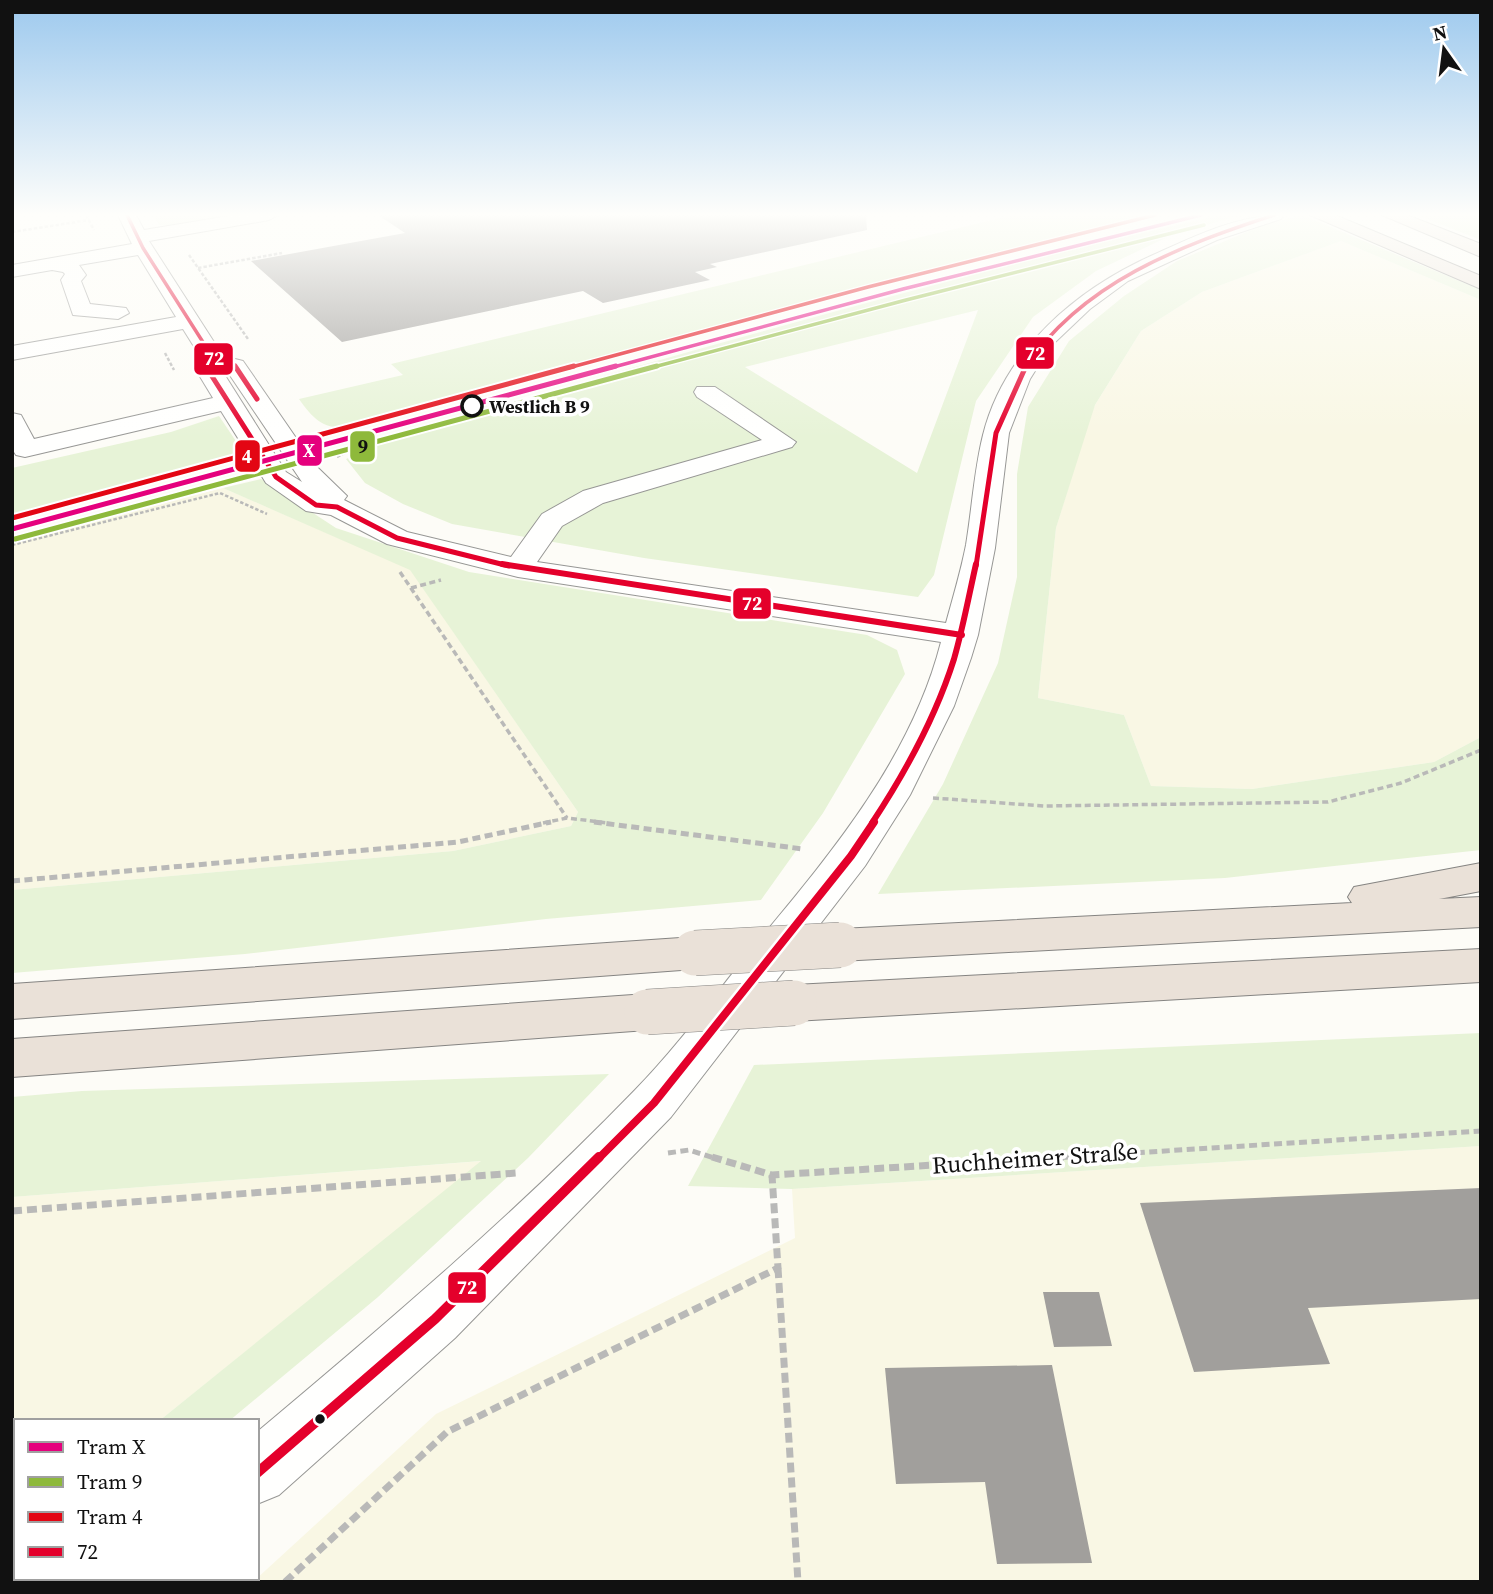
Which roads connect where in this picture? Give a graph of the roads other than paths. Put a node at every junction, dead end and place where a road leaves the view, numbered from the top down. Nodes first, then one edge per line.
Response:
1 (74, 289) edge
2 (170, 289) edge
3 (1104, 289) edge
4 (184, 312) junction
5 (118, 313) junction
6 (12, 337) edge
7 (12, 353) edge
8 (215, 361) junction
9 (706, 392) dead end
10 (227, 402) junction
11 (12, 420) edge
12 (337, 507) junction
13 (518, 568) junction
14 (962, 635) junction
15 (1481, 877) edge
16 (1481, 912) edge
17 (1224, 923) junction
18 (1481, 965) edge
19 (1394, 968) junction
20 (1481, 981) edge
21 (12, 1002) edge
22 (12, 1058) edge
23 (259, 1471) edge

1 - 5 street
2 - 4 street
3 - 14 street
4 - 5 street
4 - 7 street
4 - 8 street
5 - 6 street
8 - 10 street
8 - 12 street
9 - 13 street
10 - 11 street
10 - 12 street
12 - 13 street
13 - 14 street
14 - 23 street
15 - 17 highway
16 - 17 highway
17 - 21 highway, bridge
18 - 19 highway
19 - 20 highway
19 - 22 highway, bridge

